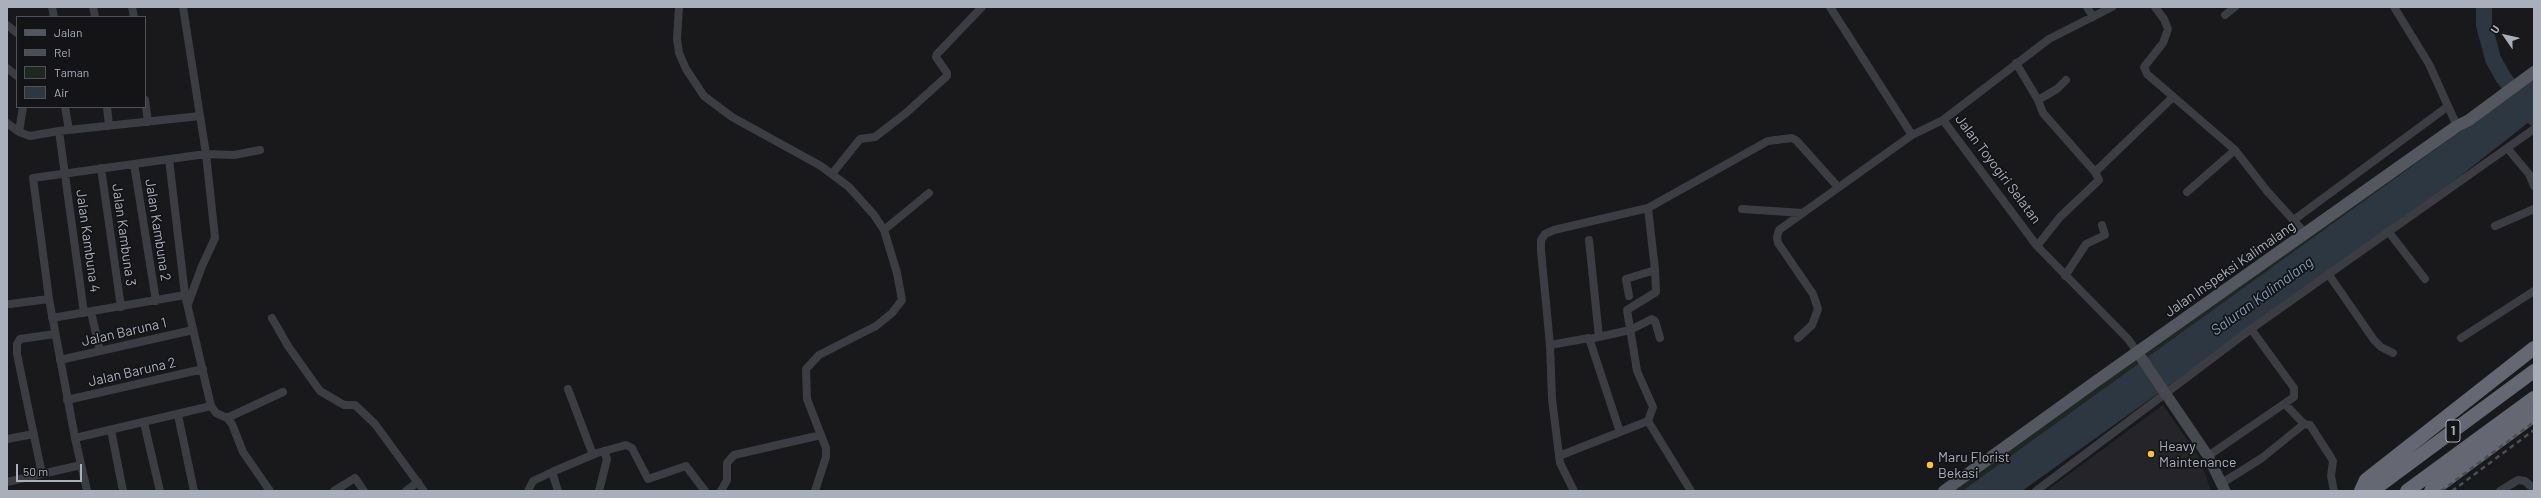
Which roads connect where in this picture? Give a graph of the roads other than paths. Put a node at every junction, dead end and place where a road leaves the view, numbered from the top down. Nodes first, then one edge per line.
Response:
1 (183, 7) edge
2 (680, 7) edge
3 (982, 7) edge
4 (1830, 7) edge
5 (2088, 7) edge
6 (2112, 7) edge
7 (2155, 7) edge
8 (2235, 7) edge
9 (2394, 7) edge
10 (2225, 15) dead end
11 (2093, 16) junction
12 (7, 26) edge
13 (16, 32) edge
14 (2016, 63) junction
15 (7, 68) edge
16 (2534, 72) edge
17 (16, 75) edge
18 (2066, 80) dead end
19 (2173, 97) junction
20 (2038, 100) junction
21 (146, 107) edge
22 (2447, 107) junction
23 (23, 108) edge
24 (65, 108) edge
25 (107, 108) edge
26 (200, 116) junction
27 (1942, 120) junction
28 (148, 122) junction
29 (7, 123) edge
30 (109, 126) junction
31 (2457, 126) junction
32 (2534, 129) edge
33 (69, 130) junction
34 (59, 131) junction
35 (19, 132) junction
36 (1912, 135) junction
37 (2508, 149) junction
38 (260, 150) dead end
39 (2235, 150) junction
40 (206, 154) junction
41 (169, 159) junction
42 (134, 164) junction
43 (101, 168) junction
44 (65, 172) junction
45 (2095, 172) junction
46 (832, 174) junction
47 (2534, 186) edge
48 (1838, 187) junction
49 (929, 192) dead end
50 (2187, 192) dead end
51 (1648, 208) junction
52 (1742, 209) dead end
53 (2534, 209) edge
54 (1803, 213) junction
55 (2295, 219) junction
56 (2102, 226) dead end
57 (2495, 226) dead end
58 (884, 230) junction
59 (2388, 231) junction
60 (2306, 234) junction
61 (1589, 240) dead end
62 (2037, 246) junction
63 (1655, 270) junction
64 (2329, 275) junction
65 (2065, 276) junction
66 (2425, 279) dead end
67 (2534, 291) edge
68 (185, 296) junction
69 (1629, 296) dead end
70 (49, 299) junction
71 (156, 301) junction
72 (10, 304) dead end
73 (187, 305) junction
74 (121, 307) junction
75 (88, 313) junction
76 (52, 318) junction
77 (272, 318) dead end
78 (2251, 329) junction
79 (193, 330) junction
80 (1630, 330) junction
81 (55, 334) junction
82 (1599, 337) junction
83 (1589, 338) junction
84 (1660, 338) dead end
85 (1798, 338) dead end
86 (2461, 338) dead end
87 (1550, 345) junction
88 (2534, 348) edge
89 (100, 351) junction
90 (2393, 353) dead end
91 (2141, 357) junction
92 (60, 360) junction
93 (203, 369) junction
94 (2534, 371) edge
95 (2534, 381) edge
96 (568, 389) dead end
97 (283, 392) dead end
98 (2167, 394) junction
99 (2534, 398) edge
100 (67, 400) junction
101 (2285, 404) junction
102 (211, 406) junction
103 (178, 415) junction
104 (2534, 415) edge
105 (227, 418) junction
106 (1648, 421) junction
107 (144, 423) junction
108 (2304, 424) junction
109 (111, 430) junction
110 (1620, 432) junction
111 (34, 434) junction
112 (821, 435) junction
113 (75, 438) junction
114 (7, 439) edge
115 (604, 451) junction
116 (593, 455) junction
117 (1559, 456) junction
118 (2208, 456) junction
119 (81, 465) junction
120 (552, 472) junction
121 (42, 474) junction
122 (7, 482) edge
123 (418, 482) junction
124 (2223, 487) edge
125 (2534, 489) edge
126 (87, 491) edge
127 (123, 491) edge
128 (160, 491) edge
129 (194, 491) edge
130 (270, 491) edge
131 (334, 491) edge
132 (364, 491) edge
133 (406, 491) edge
134 (424, 491) edge
135 (528, 491) edge
136 (558, 491) edge
137 (599, 491) edge
138 (705, 491) edge
139 (721, 491) edge
140 (815, 491) edge
141 (1574, 491) edge
142 (1691, 491) edge
143 (1944, 491) edge
144 (2036, 491) edge
145 (2334, 491) edge
146 (2361, 491) edge
147 (2372, 491) edge
148 (2387, 491) edge
149 (2407, 491) edge
150 (2431, 491) edge
151 (2500, 491) edge

1 - 26 street
2 - 46 street
3 - 46 street
4 - 36 street
5 - 11 street
6 - 11 street
7 - 19 street
8 - 10 street
9 - 22 street
11 - 14 street
12 - 13 street
14 - 20 street
14 - 27 street
15 - 17 street
16 - 31 main road, Jalan Inspeksi Kalimalang
18 - 20 street
19 - 39 street
19 - 45 street
20 - 45 street
21 - 28 street
22 - 31 street
22 - 55 street
23 - 35 street
24 - 33 street
25 - 30 street
26 - 28 street
26 - 40 street
27 - 36 street, Jalan Toyogiri Selatan
27 - 62 street, Jalan Toyogiri Selatan
28 - 30 street
29 - 35 street
30 - 33 street
31 - 60 main road, Jalan Inspeksi Kalimalang
32 - 37 street
33 - 34 street
34 - 35 street
34 - 44 street, Jalan Kambuna 4
36 - 48 street, Jalan Toyogiri Selatan
37 - 47 street
37 - 59 street
38 - 40 street
39 - 50 street
39 - 55 street
40 - 41 street
40 - 73 street
41 - 42 street
41 - 68 street
42 - 43 street
42 - 71 street, Jalan Kambuna 2
43 - 44 street
43 - 74 street, Jalan Kambuna 3
44 - 70 street
44 - 75 street, Jalan Kambuna 4
45 - 62 street
46 - 58 street
48 - 51 street
48 - 54 street, Jalan Toyogiri Selatan
49 - 58 street
51 - 63 street
51 - 87 street
52 - 54 street
53 - 57 street
54 - 85 street, Jalan Toyogiri Selatan
55 - 60 street
56 - 65 street
58 - 112 street
59 - 64 street
59 - 66 street
60 - 91 main road, Jalan Inspeksi Kalimalang
61 - 82 street
62 - 65 street, Jalan Toyogiri Selatan
63 - 69 street
63 - 80 street
64 - 78 street
64 - 90 street
65 - 91 street, Jalan Toyogiri Selatan
67 - 86 street
68 - 71 street
68 - 73 street
70 - 72 street
70 - 76 street
71 - 74 street
73 - 79 street
74 - 75 street
75 - 76 street
75 - 89 street, Jalan Kambuna 4
76 - 81 street
77 - 123 street
78 - 98 street
78 - 101 street
79 - 89 street, Jalan Baruna 1
79 - 93 street
80 - 82 street
80 - 84 street
80 - 106 street
81 - 92 street
81 - 111 street
82 - 83 street
83 - 87 street
83 - 110 street
87 - 117 street
88 - 146 highway
89 - 92 street, Jalan Baruna 1
91 - 98 street, Jalan Toyogiri Selatan
91 - 143 main road, Jalan Inspeksi Kalimalang
92 - 100 street
93 - 100 street, Jalan Baruna 2
93 - 102 street
94 - 147 highway, 1
95 - 148 highway, 1
96 - 116 street
97 - 105 street
98 - 118 street, Jalan Toyogiri Selatan
98 - 144 street
99 - 149 highway, 1
100 - 113 street
101 - 108 street
101 - 118 street
102 - 103 street
102 - 105 street
103 - 107 street
103 - 129 street
104 - 150 highway
105 - 130 street
106 - 110 street
106 - 142 street
107 - 109 street
107 - 128 street
108 - 124 street
108 - 145 street
109 - 113 street
109 - 127 street
110 - 117 street
111 - 114 street
111 - 121 street
112 - 139 street
112 - 140 street
113 - 119 street
115 - 116 street
115 - 137 street
115 - 138 street
116 - 120 street
117 - 141 street
118 - 124 street, Jalan Toyogiri Selatan
119 - 121 street
119 - 126 street
120 - 135 street
120 - 136 street
121 - 122 street
123 - 133 street
123 - 134 street
125 - 151 street
131 - 132 street

